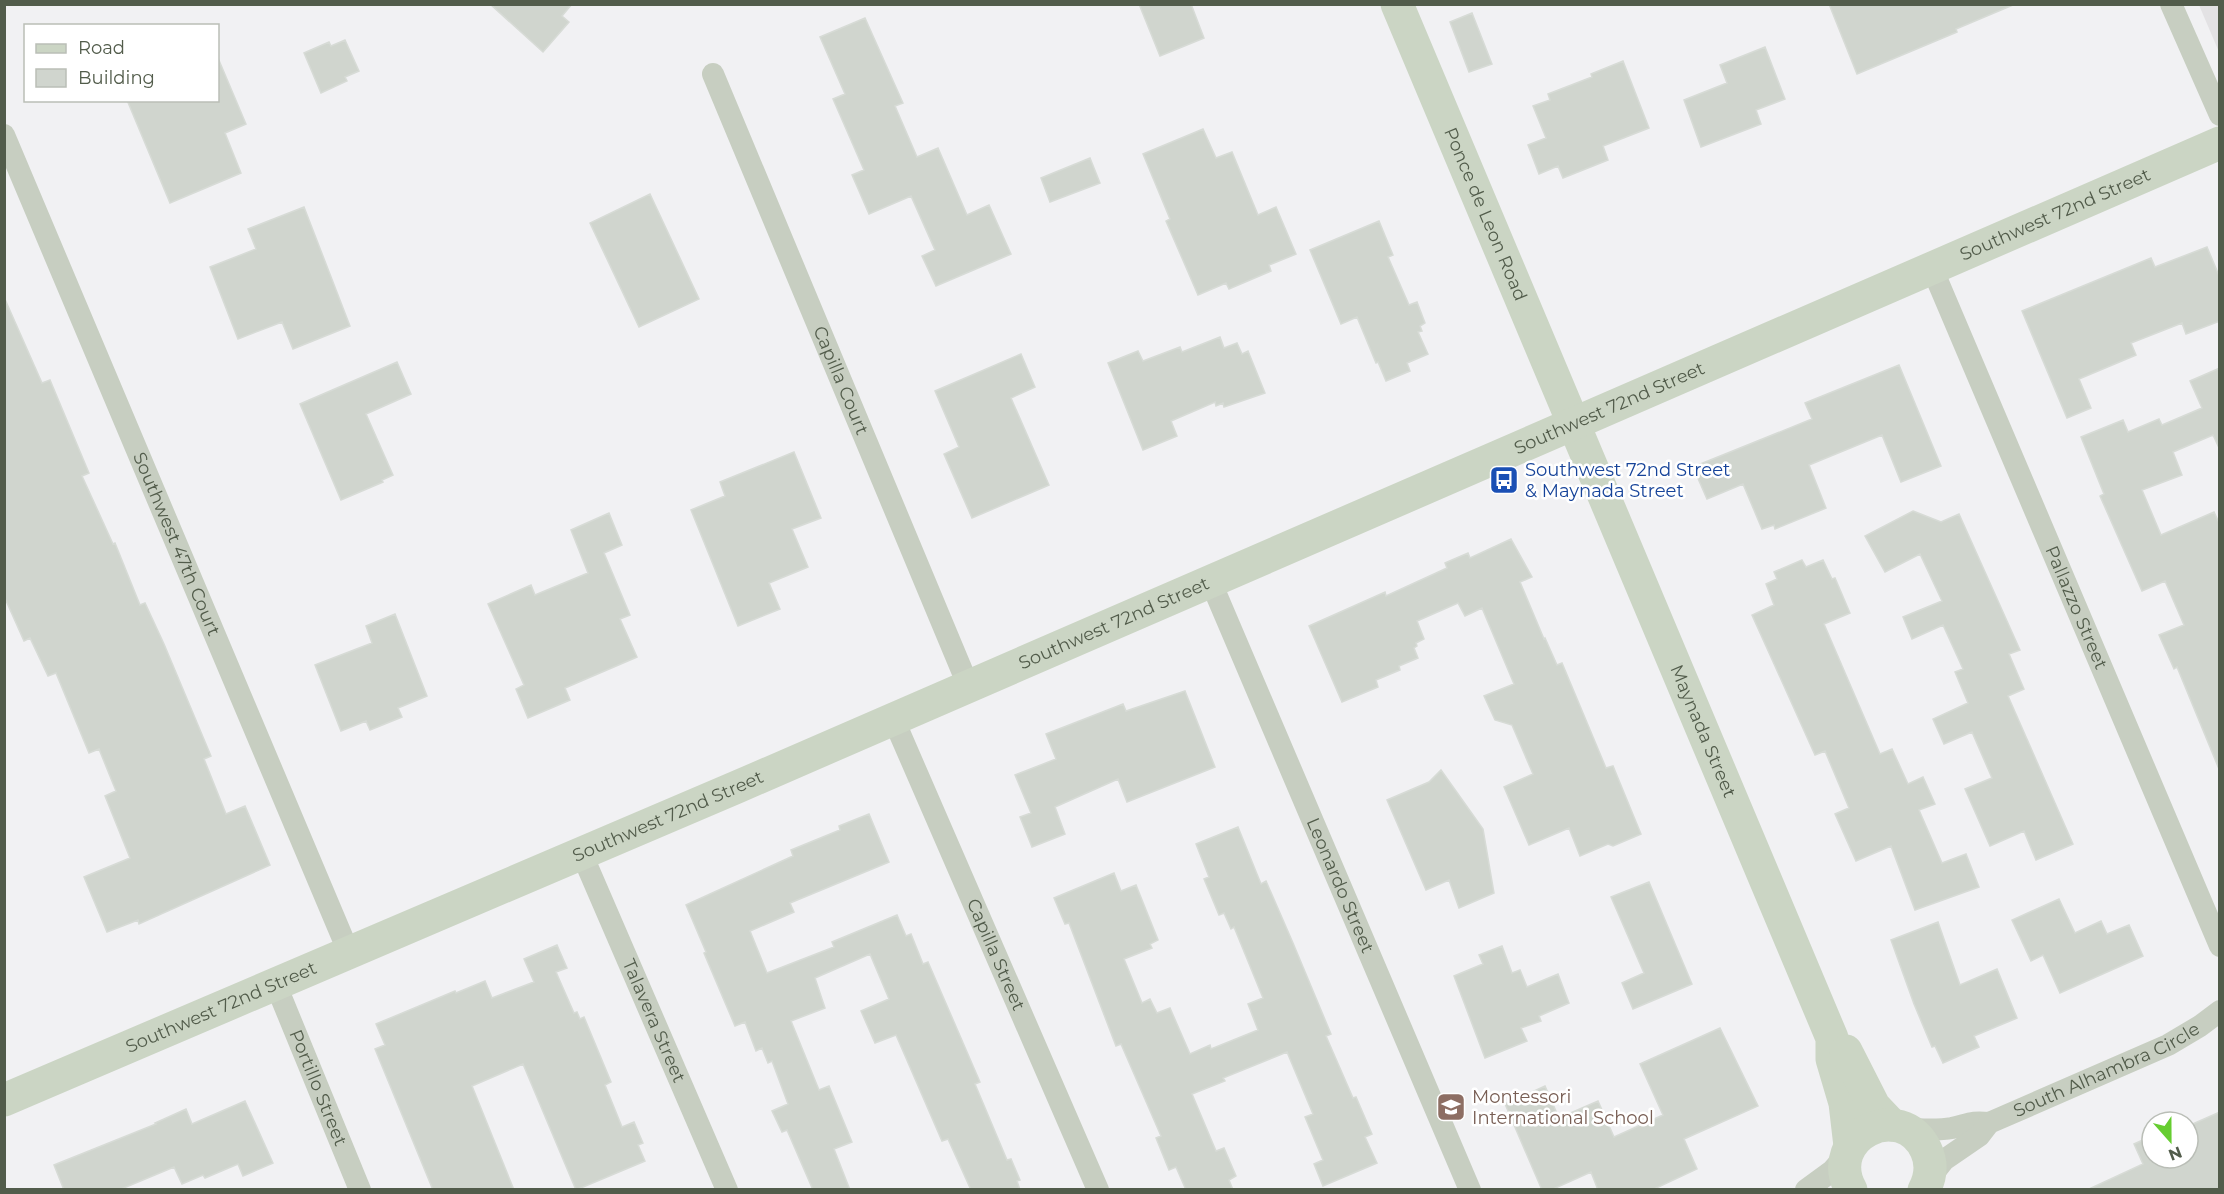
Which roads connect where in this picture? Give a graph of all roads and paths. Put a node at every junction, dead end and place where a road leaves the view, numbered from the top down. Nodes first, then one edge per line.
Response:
1 (1397, 4) edge
2 (2171, 4) edge
3 (713, 74) dead end
4 (2220, 115) edge
5 (4, 135) edge
6 (2220, 144) edge
7 (1932, 268) junction
8 (1573, 423) junction
9 (1210, 580) junction
10 (968, 686) junction
11 (893, 718) junction
12 (581, 852) junction
13 (2220, 946) edge
14 (349, 953) junction
15 (276, 986) junction
16 (2220, 998) edge
17 (2220, 1006) edge
18 (2220, 1011) edge
19 (1832, 1038) junction
20 (4, 1100) edge
21 (1989, 1123) junction
22 (1898, 1127) junction
23 (1849, 1150) junction
24 (1926, 1184) edge
25 (360, 1190) edge
26 (727, 1190) edge
27 (1098, 1190) edge
28 (1470, 1190) edge
29 (1806, 1190) edge
30 (1851, 1190) edge

1 - 8 main road, Ponce de Leon Road
2 - 4 street
3 - 10 street, Capilla Court
5 - 14 street, Southwest 47th Court
6 - 7 main road, Southwest 72nd Street
7 - 8 main road, Southwest 72nd Street
7 - 13 street, Pallazzo Street
8 - 9 main road, Southwest 72nd Street
8 - 19 main road, Maynada Street
9 - 10 main road, Southwest 72nd Street
9 - 28 street, Leonardo Street
10 - 11 main road, Southwest 72nd Street
11 - 12 main road, Southwest 72nd Street
11 - 27 street, Capilla Street
12 - 14 main road, Southwest 72nd Street
12 - 26 street, Talavera Street
14 - 15 main road, Southwest 72nd Street
15 - 20 main road, Southwest 72nd Street
15 - 25 street, Portillo Street
16 - 17 street
18 - 21 street, South Alhambra Circle
19 - 22 main road, Maynada Street
19 - 23 main road, Maynada Street
21 - 22 street, South Alhambra Circle
21 - 24 street, South Alhambra Circle
22 - 23 main road
22 - 24 main road, Maynada Street
23 - 29 street
23 - 30 main road, Maynada Street

